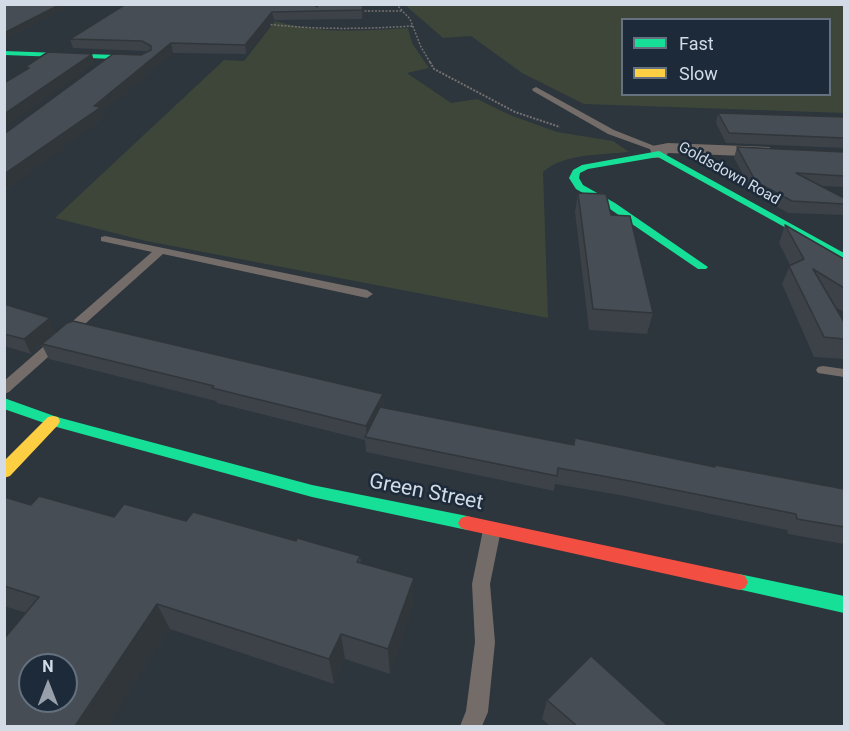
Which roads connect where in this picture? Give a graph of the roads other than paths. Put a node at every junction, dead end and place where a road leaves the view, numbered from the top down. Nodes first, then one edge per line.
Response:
1 (4, 53) edge
2 (114, 57) junction
3 (144, 58) edge
4 (97, 70) edge
5 (536, 89) dead end
6 (658, 152) junction
7 (787, 153) edge
8 (105, 239) dead end
9 (161, 250) junction
10 (844, 257) edge
11 (702, 267) dead end
12 (367, 294) dead end
13 (823, 370) dead end
14 (844, 374) edge
15 (4, 389) edge
16 (4, 403) edge
17 (53, 421) junction
18 (4, 472) edge
19 (492, 528) junction
20 (844, 605) edge
21 (471, 726) edge

1 - 2 street
2 - 3 street
2 - 4 street
5 - 6 lane
6 - 7 street
6 - 10 street, Goldsdown Road
6 - 11 street, Goldsdown Road
8 - 9 lane
9 - 12 lane
9 - 15 lane
13 - 14 lane
16 - 17 street, Green Street
17 - 18 street
17 - 19 street, Green Street
19 - 20 street, Green Street
19 - 21 lane

